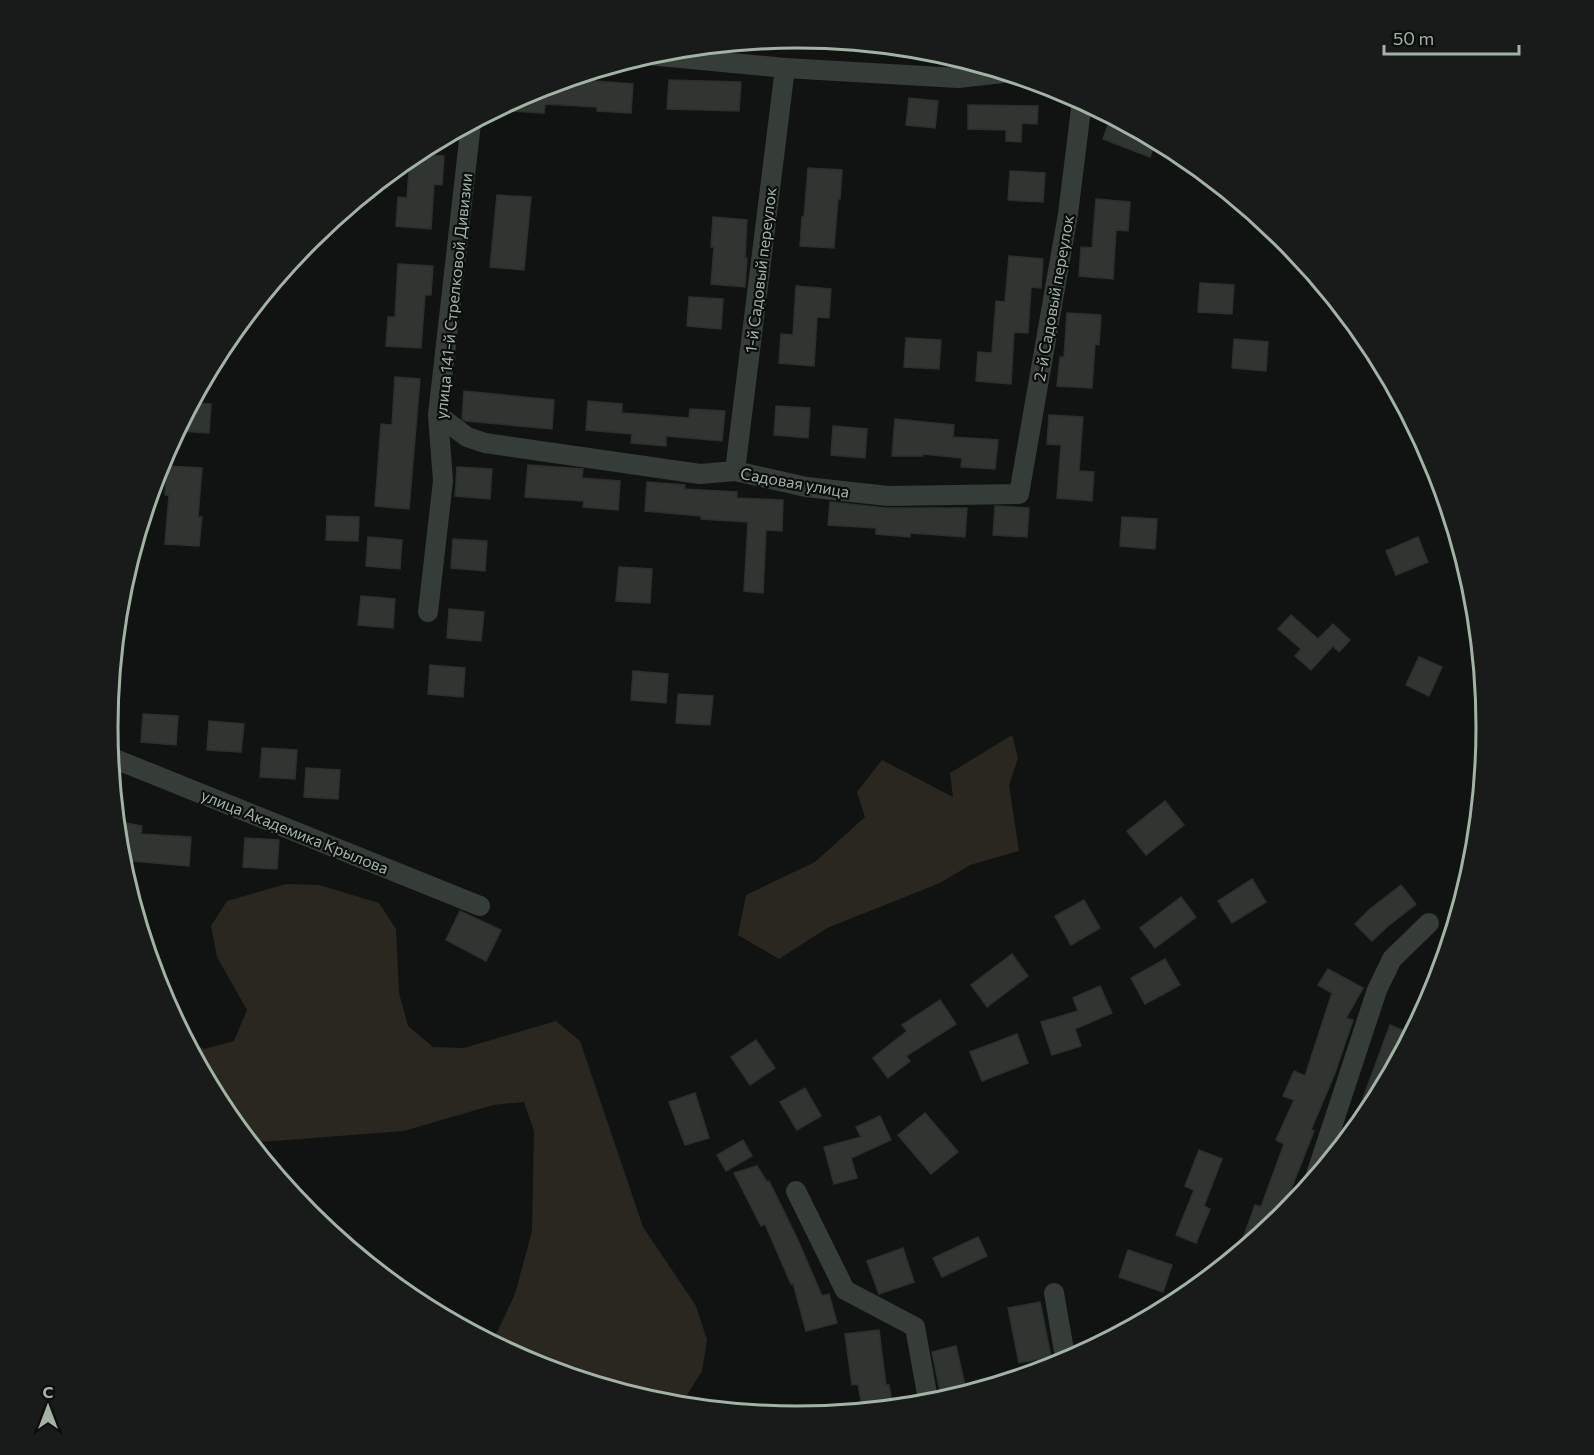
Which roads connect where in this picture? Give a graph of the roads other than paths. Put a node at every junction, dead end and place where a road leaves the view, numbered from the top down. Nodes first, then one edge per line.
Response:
1 (682, 58) edge
2 (785, 68) junction
3 (984, 74) edge
4 (1081, 110) edge
5 (470, 132) edge
6 (438, 415) junction
7 (735, 471) junction
8 (1018, 494) joint
9 (428, 612) dead end
10 (119, 761) edge
11 (480, 906) dead end
12 (1429, 923) dead end
13 (1321, 1160) edge
14 (796, 1191) dead end
15 (1054, 1293) dead end
16 (1064, 1352) edge
17 (927, 1394) edge

1 - 2 street
2 - 3 street
2 - 7 street, 1-й Садовый переулок
4 - 8 street, 2-й Садовый переулок
5 - 6 street, улица 141-й Стрелковой Дивизии
6 - 7 street, Садовая улица
6 - 9 street, улица 141-й Стрелковой Дивизии
7 - 8 street, Садовая улица
10 - 11 street, улица Академика Крылова
12 - 13 street
14 - 17 street
15 - 16 street

